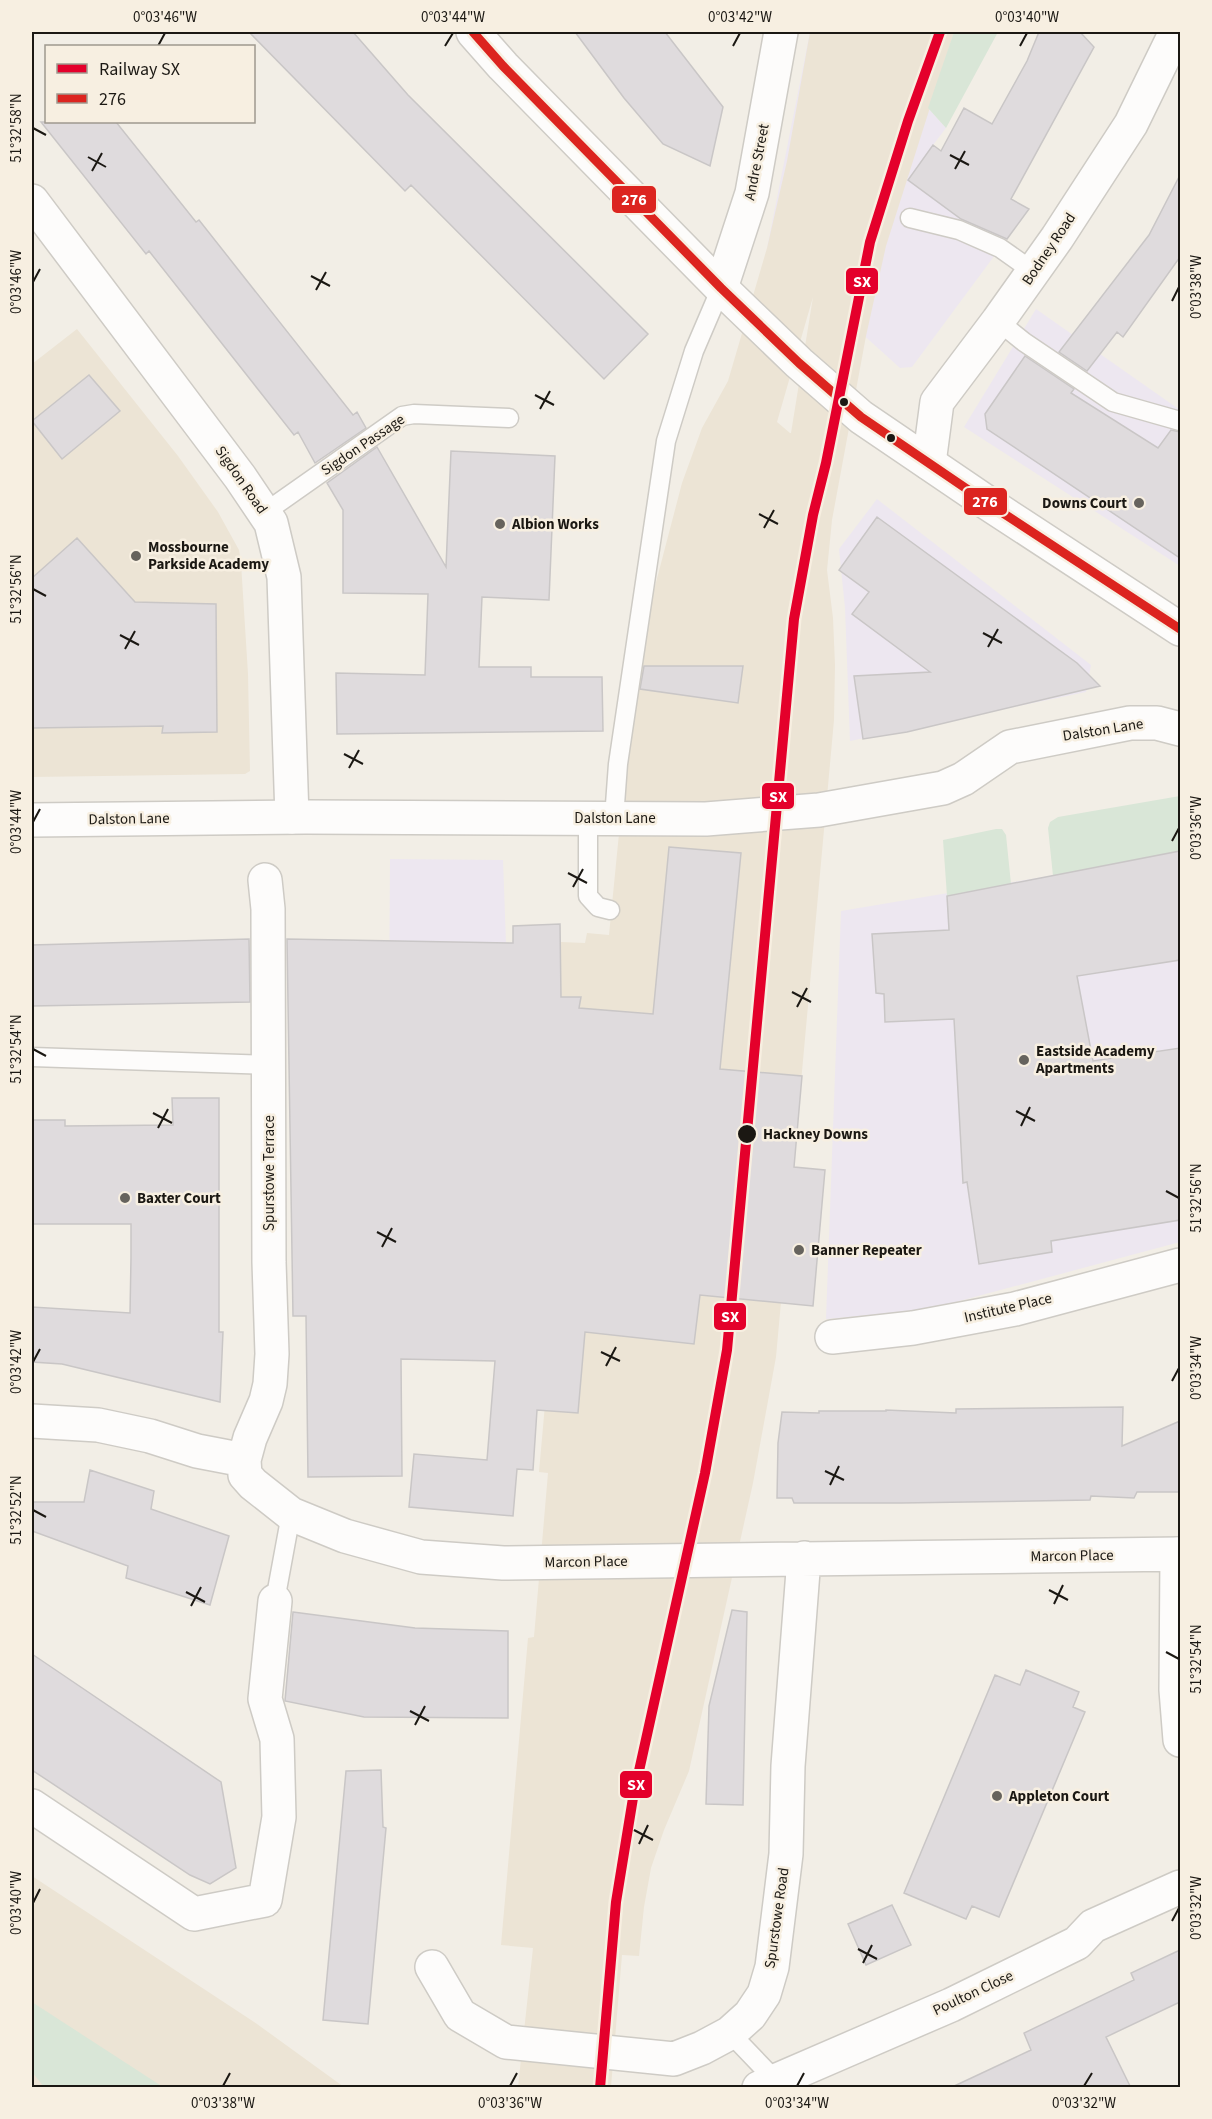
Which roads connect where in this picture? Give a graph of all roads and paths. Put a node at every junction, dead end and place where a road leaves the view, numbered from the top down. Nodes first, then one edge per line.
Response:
1 (473, 32) edge
2 (780, 32) edge
3 (1176, 32) edge
4 (32, 201) edge
5 (910, 218) dead end
6 (1034, 272) junction
7 (721, 288) junction
8 (998, 321) junction
9 (509, 418) dead end
10 (1180, 421) edge
11 (928, 463) junction
12 (264, 513) junction
13 (1180, 629) edge
14 (1180, 729) edge
15 (292, 818) junction
16 (601, 818) junction
17 (32, 820) edge
18 (265, 880) dead end
19 (610, 909) dead end
20 (32, 1058) edge
21 (269, 1065) junction
22 (1180, 1264) edge
23 (832, 1337) dead end
24 (32, 1421) edge
25 (244, 1460) junction
26 (291, 1514) junction
27 (1178, 1554) edge
28 (804, 1558) junction
29 (274, 1601) joint
30 (1180, 1740) edge
31 (32, 1806) edge
32 (1180, 1887) edge
33 (432, 1967) dead end
34 (730, 2033) junction
35 (767, 2084) edge

1 - 7 street
2 - 7 street, Andre Street
3 - 6 street, Bodney Road
4 - 12 street, Sigdon Road
5 - 6 lane
6 - 8 street, Bodney Road
7 - 11 street
7 - 16 lane
8 - 10 lane
8 - 11 street, Bodney Road
9 - 12 lane, Sigdon Passage
11 - 13 street
12 - 15 street, Sigdon Road
14 - 16 street, Dalston Lane
15 - 16 street, Dalston Lane
15 - 17 street, Dalston Lane
16 - 19 lane
18 - 21 street, Spurstowe Terrace
20 - 21 lane
21 - 25 street, Spurstowe Terrace
22 - 23 street, Institute Place
24 - 25 street
25 - 26 street, Marcon Place
26 - 28 street, Marcon Place
26 - 29 lane
27 - 28 street, Marcon Place
27 - 30 street
28 - 34 street, Spurstowe Road
29 - 31 street
32 - 35 street, Poulton Close
33 - 34 street, Spurstowe Road
34 - 35 lane

